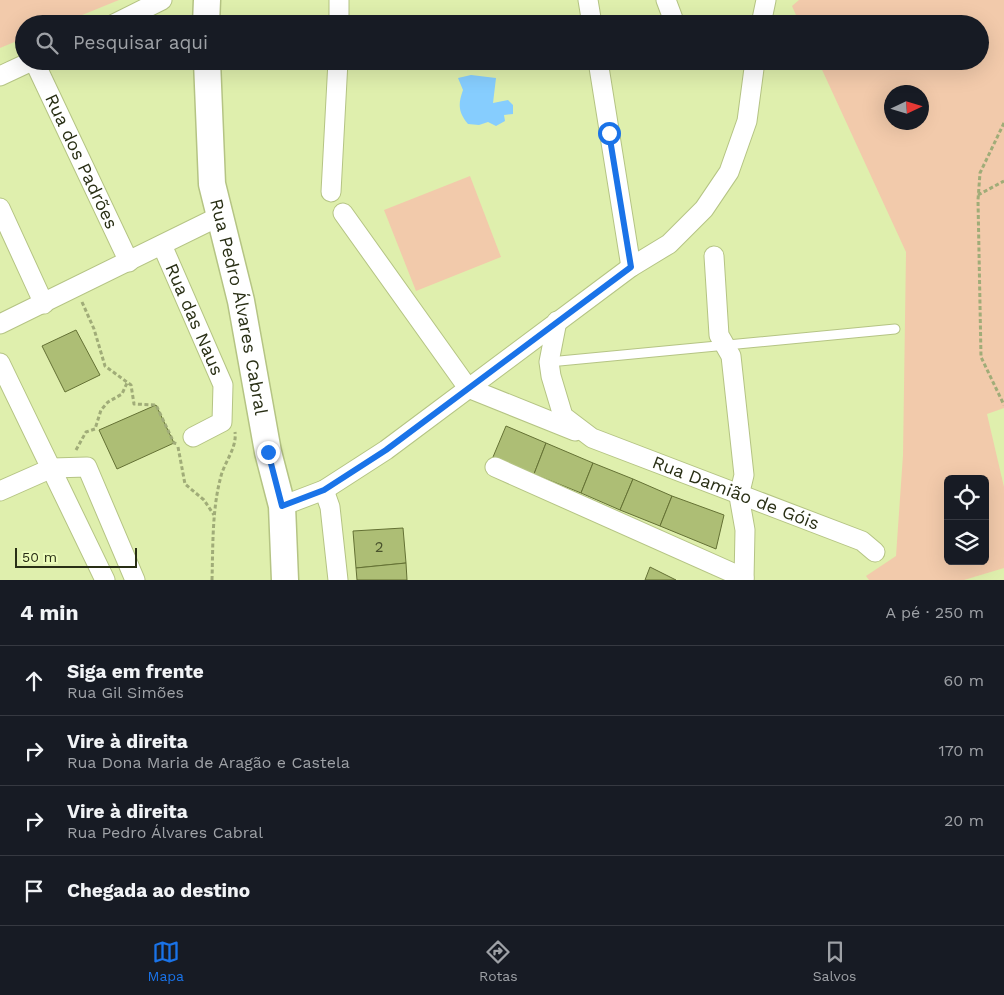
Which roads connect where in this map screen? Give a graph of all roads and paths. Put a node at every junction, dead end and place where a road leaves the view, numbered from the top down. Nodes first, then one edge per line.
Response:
1 (162, 0) edge
2 (207, 0) edge
3 (339, 0) edge
4 (588, 0) edge
5 (666, 0) edge
6 (766, 0) edge
7 (132, 15) edge
8 (206, 15) edge
9 (339, 15) edge
10 (590, 15) edge
11 (672, 15) edge
12 (763, 15) edge
13 (15, 69) edge
14 (37, 70) edge
15 (207, 70) edge
16 (338, 70) edge
17 (599, 70) edge
18 (754, 70) edge
19 (0, 76) edge
20 (1004, 123) edge
21 (1004, 181) edge
22 (331, 192) dead end
23 (978, 195) junction
24 (0, 208) edge
25 (343, 213) dead end
26 (220, 216) junction
27 (162, 246) junction
28 (714, 256) dead end
29 (129, 262) junction
30 (631, 267) junction
31 (76, 288) junction
32 (44, 304) junction
33 (557, 322) junction
34 (0, 324) edge
35 (895, 329) dead end
36 (724, 345) junction
37 (549, 362) junction
38 (0, 363) edge
39 (128, 383) junction
40 (468, 388) junction
41 (1004, 405) edge
42 (235, 431) dead end
43 (592, 438) junction
44 (185, 440) junction
45 (495, 467) dead end
46 (61, 468) junction
47 (324, 490) junction
48 (0, 491) edge
49 (739, 496) junction
50 (282, 506) junction
51 (214, 515) junction
52 (875, 552) dead end
53 (744, 579) edge
54 (105, 580) edge
55 (135, 580) edge
56 (212, 580) edge
57 (285, 580) edge
58 (338, 580) edge

1 - 7 street
2 - 8 street
3 - 9 street
4 - 10 street
5 - 11 street
6 - 12 street
13 - 19 street
14 - 29 street, Rua dos Padrões
15 - 26 street, Rua Pedro Álvares Cabral
16 - 22 street
17 - 30 street
18 - 30 street
20 - 23 path
21 - 23 path
23 - 41 path
24 - 32 street
25 - 40 street
26 - 27 street
26 - 50 street, Rua Pedro Álvares Cabral
27 - 29 street
27 - 44 street, Rua das Naus
28 - 36 street
29 - 31 street
30 - 33 street
31 - 32 street
31 - 39 path
32 - 34 street
33 - 37 street, Rua Damião de Góis
33 - 40 street
35 - 36 lane
36 - 37 lane
36 - 49 street
37 - 43 street, Rua Damião de Góis
38 - 46 street
39 - 44 path
39 - 46 path
40 - 43 street, Rua Damião de Góis
40 - 47 street
42 - 51 path
43 - 49 street, Rua Damião de Góis
44 - 51 path
45 - 53 street
46 - 48 street
46 - 54 street
46 - 55 street
47 - 50 street
47 - 58 street
49 - 52 street, Rua Damião de Góis
49 - 53 street
50 - 57 street, Rua Pedro Álvares Cabral
51 - 56 path

